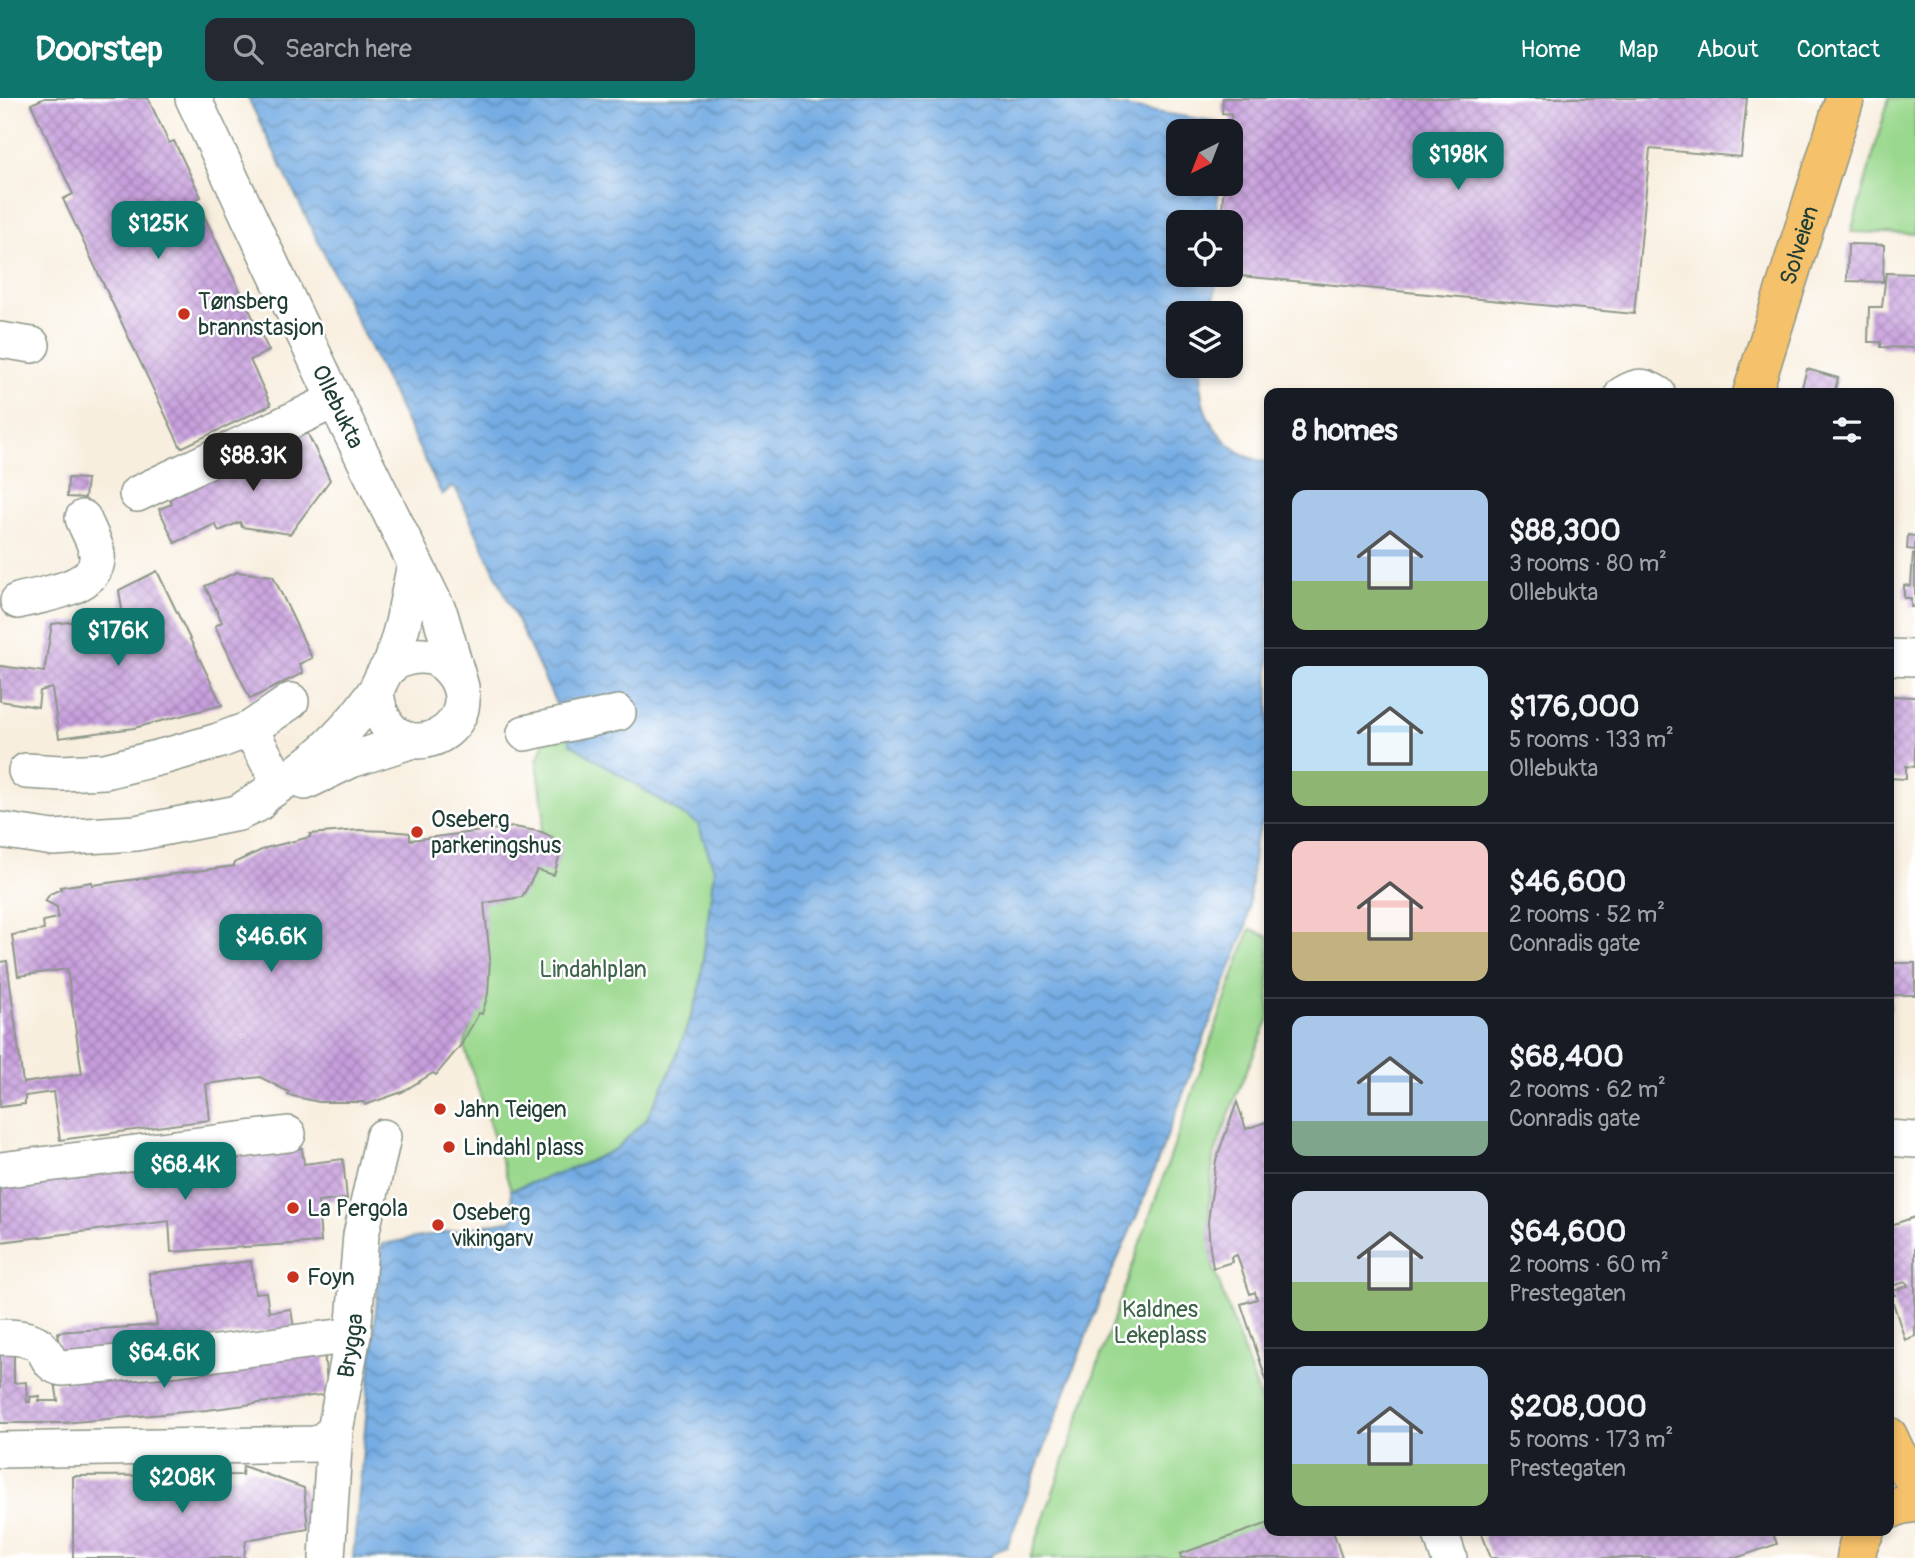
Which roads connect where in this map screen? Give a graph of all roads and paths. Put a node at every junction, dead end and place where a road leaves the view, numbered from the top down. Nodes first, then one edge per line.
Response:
1 (193, 98) edge
2 (1846, 98) edge
3 (1754, 388) edge
4 (335, 400) junction
5 (138, 494) dead end
6 (83, 518) dead end
7 (415, 564) junction
8 (18, 601) dead end
9 (1894, 657) edge
10 (1915, 657) edge
11 (383, 678) junction
12 (461, 687) junction
13 (291, 701) dead end
14 (618, 713) dead end
15 (250, 729) junction
16 (525, 733) dead end
17 (410, 741) junction
18 (26, 771) dead end
19 (280, 784) junction
20 (238, 813) junction
21 (0, 830) edge
22 (288, 1134) dead end
23 (383, 1137) dead end
24 (1894, 1138) edge
25 (1915, 1140) edge
26 (0, 1170) edge
27 (353, 1335) junction
28 (0, 1337) edge
29 (335, 1431) junction
30 (1894, 1449) edge
31 (0, 1450) edge
32 (1915, 1481) edge
33 (1915, 1503) edge
34 (1894, 1508) edge
35 (1442, 1536) edge
36 (1863, 1536) edge
37 (327, 1558) edge
38 (1449, 1558) edge
39 (1856, 1558) edge

1 - 4 street, Ollebukta
2 - 3 main road, Solveien
4 - 5 street
4 - 7 street, Ollebukta
6 - 8 street
7 - 11 street, Ollebukta
7 - 12 street, Ollebukta
9 - 10 street
11 - 12 street
11 - 17 street
11 - 19 street, Ollebukta
12 - 17 street, Ollebukta
13 - 15 street
14 - 16 street
15 - 18 street
15 - 19 street
17 - 20 street, Ollebukta
19 - 20 street, Ollebukta
20 - 21 street, Ollebukta
22 - 26 street
23 - 27 street, Brygga
24 - 25 street
27 - 28 street
27 - 29 street, Brygga
29 - 31 street
29 - 37 street, Brygga
30 - 32 main road
33 - 34 main road
35 - 38 street
36 - 39 main road

